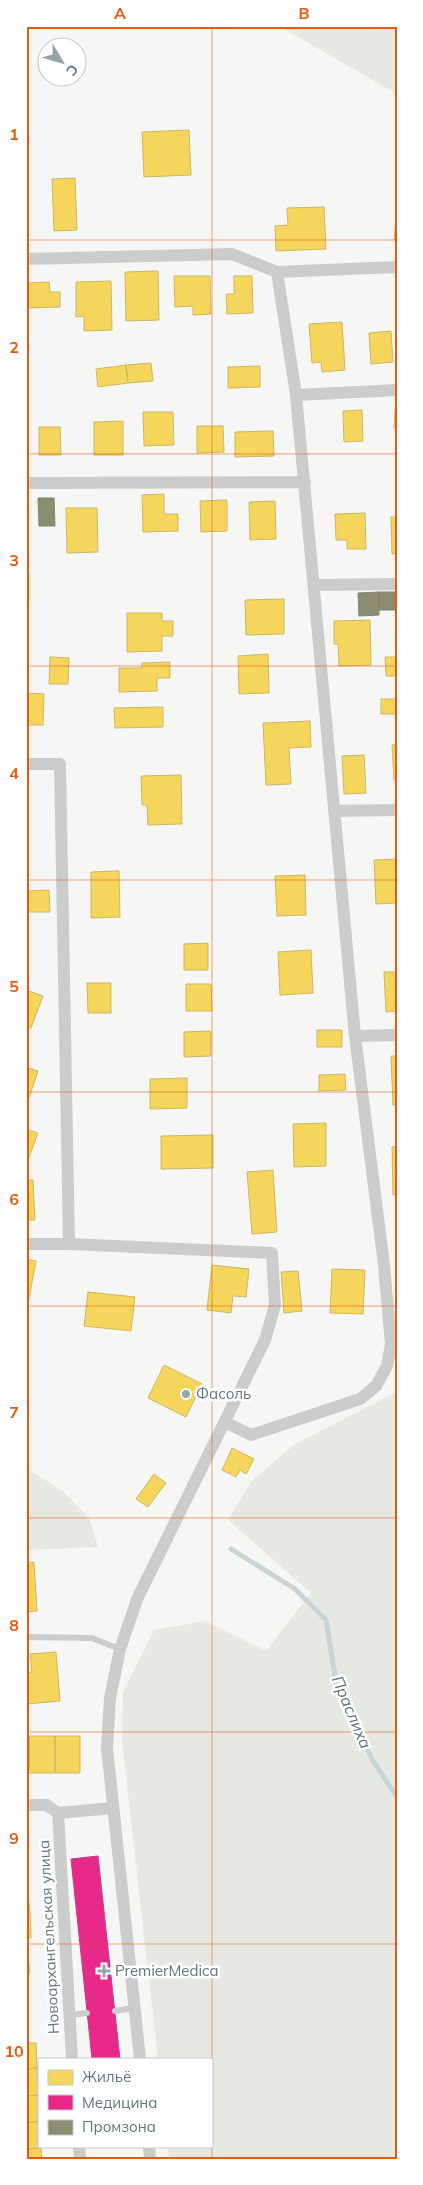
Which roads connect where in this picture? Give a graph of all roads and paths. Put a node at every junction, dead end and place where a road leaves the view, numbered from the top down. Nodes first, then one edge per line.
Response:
1 (26, 259) edge
2 (397, 267) edge
3 (277, 272) junction
4 (397, 390) edge
5 (296, 395) junction
6 (305, 482) junction
7 (26, 483) edge
8 (397, 584) edge
9 (314, 585) junction
10 (26, 764) edge
11 (397, 810) edge
12 (334, 811) junction
13 (397, 1035) edge
14 (355, 1036) junction
15 (26, 1244) edge
16 (69, 1244) junction
17 (384, 1265) junction
18 (397, 1265) edge
19 (225, 1422) junction
20 (26, 1637) edge
21 (120, 1649) junction
22 (26, 1805) edge
23 (113, 1808) junction
24 (58, 1813) junction
25 (134, 2008) junction
26 (115, 2010) dead end
27 (88, 2013) dead end
28 (70, 2015) junction
29 (72, 2058) edge
30 (140, 2058) edge

1 - 3 street
2 - 3 street
3 - 5 street
4 - 5 street
5 - 6 street
6 - 7 street
6 - 9 street
8 - 9 street
9 - 12 street
10 - 16 street
11 - 12 street
12 - 14 street
13 - 14 street
14 - 17 street
15 - 16 street
16 - 19 street
17 - 18 street
17 - 19 street
19 - 21 street
20 - 21 lane
21 - 23 street
22 - 24 street
23 - 24 street
23 - 25 street
24 - 28 street, Новоархангельская улица
25 - 26 lane
25 - 30 street
27 - 28 lane
28 - 29 street, Новоархангельская улица

